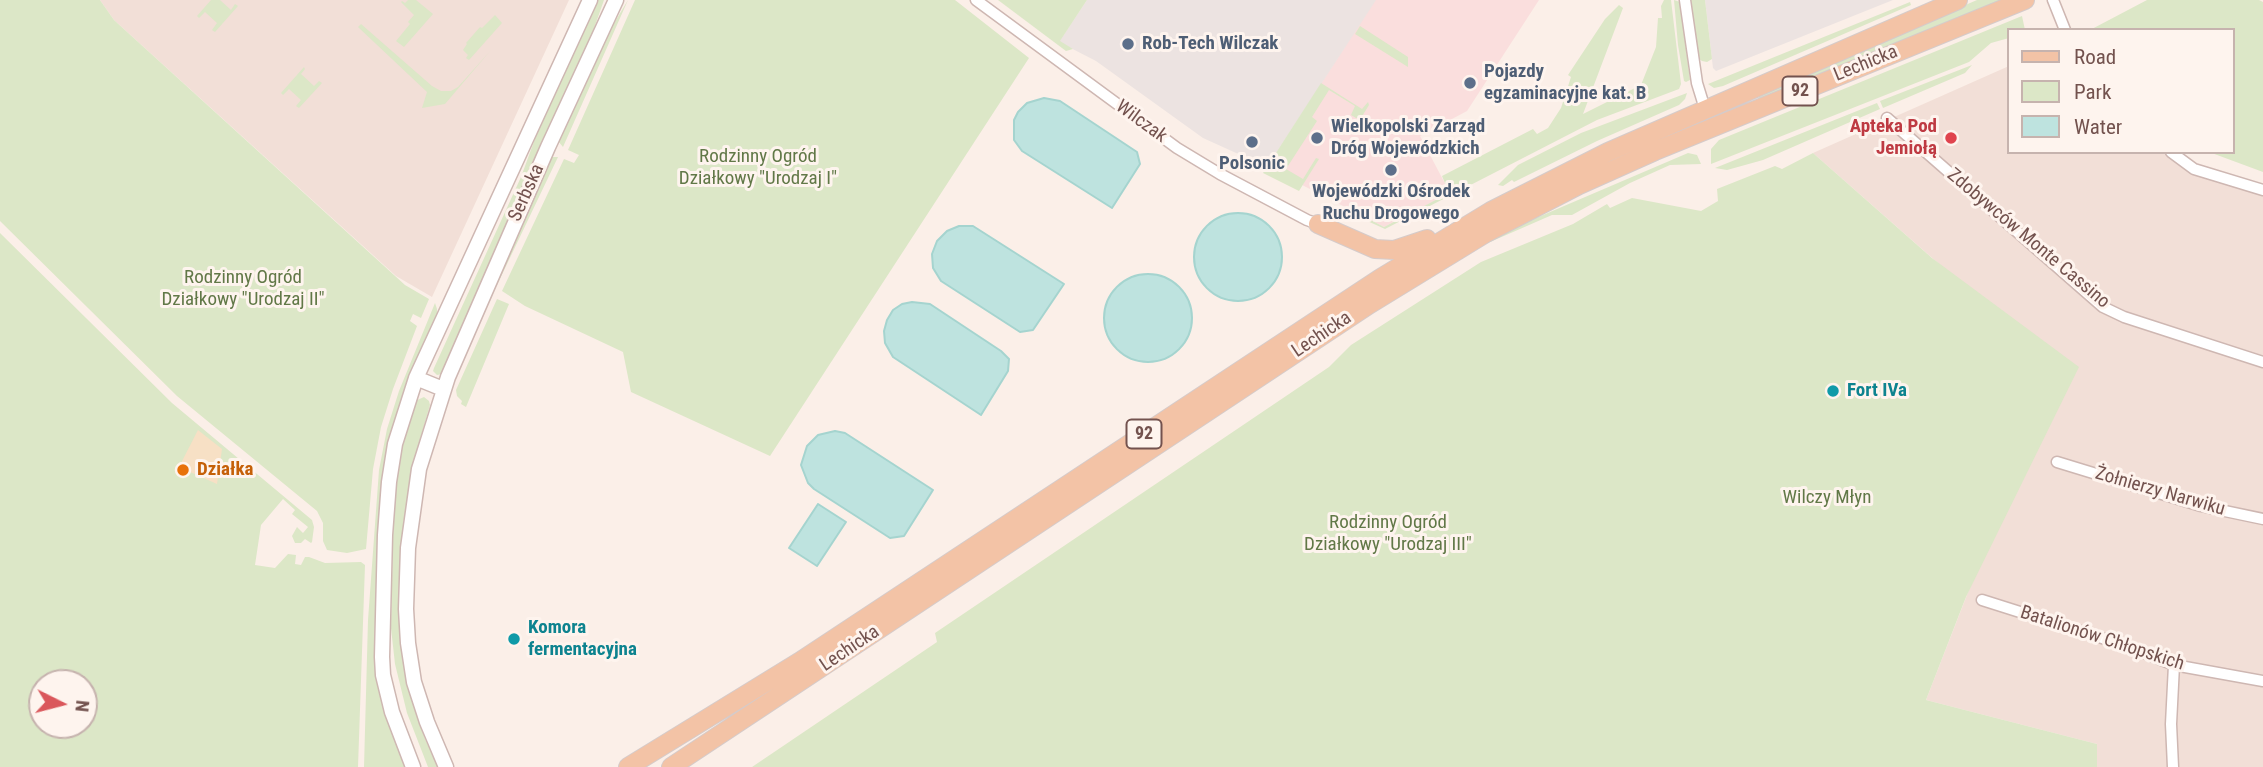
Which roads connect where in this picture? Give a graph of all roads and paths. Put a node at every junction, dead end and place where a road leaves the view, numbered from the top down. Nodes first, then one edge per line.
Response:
1 (590, 0) edge
2 (616, 0) edge
3 (976, 0) edge
4 (1685, 0) edge
5 (1958, 0) edge
6 (2025, 0) edge
7 (2053, 0) edge
8 (2064, 28) edge
9 (1705, 109) junction
10 (1888, 118) dead end
11 (2174, 154) edge
12 (2263, 190) edge
13 (1491, 211) junction
14 (1318, 223) joint
15 (2263, 362) edge
16 (416, 378) junction
17 (443, 389) junction
18 (2057, 462) dead end
19 (2263, 519) edge
20 (1982, 600) dead end
21 (2174, 664) junction
22 (2263, 681) edge
23 (413, 767) edge
24 (446, 767) edge
25 (628, 767) edge
26 (671, 767) edge
27 (2173, 767) edge

1 - 16 street, Serbska
2 - 17 street, Serbska
3 - 14 street, Wilczak
4 - 9 street
5 - 9 main road, Lechicka / 92
6 - 26 main road, Lechicka / 92
7 - 8 street
9 - 13 main road, Lechicka / 92
10 - 15 street, Zdobywców Monte Cassino
11 - 12 street
13 - 14 main road
13 - 25 main road, Lechicka / 92
16 - 17 street
16 - 23 street, Serbska
17 - 24 street, Serbska
18 - 19 street, Żołnierzy Narwiku
20 - 21 street, Batalionów Chłopskich
21 - 22 street, Batalionów Chłopskich
21 - 27 street

